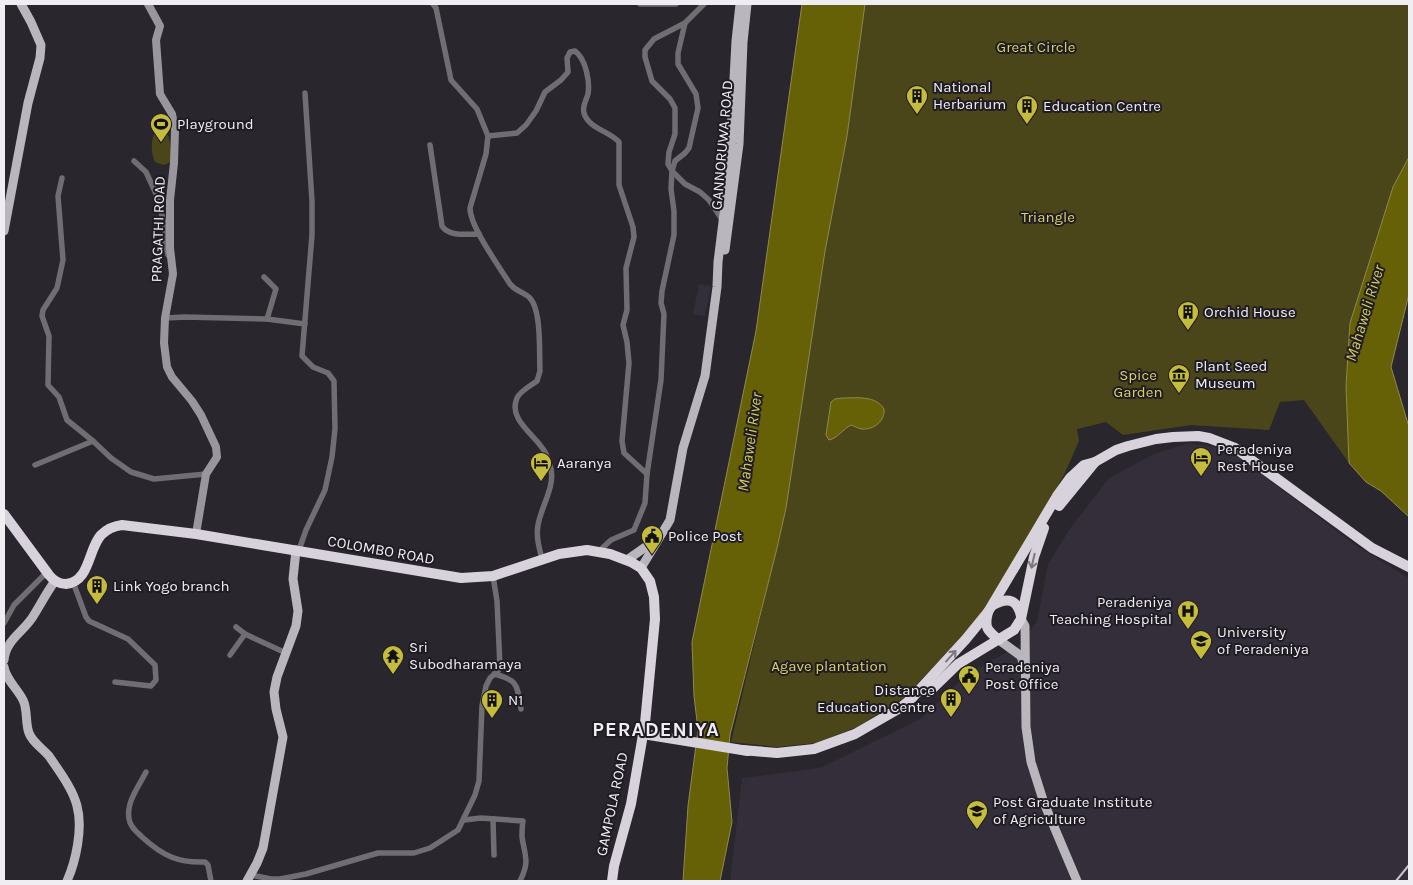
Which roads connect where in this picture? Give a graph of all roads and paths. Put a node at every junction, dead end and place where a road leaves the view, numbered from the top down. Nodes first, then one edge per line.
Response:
1 (21, 4) edge
2 (148, 4) edge
3 (442, 4) edge
4 (640, 4) edge
5 (676, 4) edge
6 (704, 4) edge
7 (740, 4) edge
8 (747, 4) edge
9 (434, 6) edge
10 (685, 23) junction
11 (738, 66) junction
12 (305, 93) dead end
13 (488, 136) junction
14 (430, 146) dead end
15 (134, 161) dead end
16 (672, 171) junction
17 (62, 178) dead end
18 (723, 221) junction
19 (4, 231) edge
20 (480, 234) junction
21 (264, 277) dead end
22 (172, 279) junction
23 (717, 287) junction
24 (165, 318) junction
25 (267, 319) junction
26 (305, 324) junction
27 (94, 441) junction
28 (1095, 462) junction
29 (35, 465) dead end
30 (206, 474) junction
31 (647, 474) junction
32 (4, 514) edge
33 (196, 534) junction
34 (659, 538) junction
35 (298, 550) junction
36 (598, 552) junction
37 (542, 559) junction
38 (627, 560) junction
39 (1409, 567) edge
40 (641, 568) junction
41 (47, 572) junction
42 (494, 576) junction
43 (55, 581) junction
44 (73, 582) junction
45 (990, 608) junction
46 (1021, 619) junction
47 (4, 623) edge
48 (236, 627) dead end
49 (245, 634) junction
50 (999, 640) junction
51 (286, 653) junction
52 (230, 655) dead end
53 (4, 660) edge
54 (4, 667) edge
55 (1026, 670) junction
56 (494, 674) junction
57 (114, 682) dead end
58 (521, 709) dead end
59 (643, 734) junction
60 (742, 750) junction
61 (146, 772) dead end
62 (493, 818) junction
63 (464, 820) junction
64 (494, 855) dead end
65 (249, 878) edge
66 (67, 881) edge
67 (211, 881) edge
68 (520, 881) edge
69 (612, 881) edge
70 (1077, 881) edge

1 - 19 main road
2 - 22 street, PRAGATHI ROAD
3 - 9 street
4 - 5 street
6 - 10 street
7 - 11 main road, GANNORUWA ROAD
8 - 11 main road, GANNORUWA ROAD
9 - 13 street
10 - 16 street
10 - 16 street
11 - 18 main road, GANNORUWA ROAD
11 - 23 main road, GANNORUWA ROAD
12 - 26 street
13 - 20 street
13 - 31 street
14 - 20 street
15 - 22 street
16 - 18 street
16 - 31 street
17 - 27 street
18 - 23 main road, GANNORUWA ROAD
20 - 37 street
21 - 25 street
22 - 24 street, PRAGATHI ROAD
23 - 34 main road, GANNORUWA ROAD
24 - 25 street
24 - 30 street, PRAGATHI ROAD
25 - 26 street
26 - 35 street
27 - 29 street
27 - 30 street
28 - 39 highway
28 - 45 highway
28 -> 46 highway
30 - 33 street, PRAGATHI ROAD
31 - 36 street
32 - 41 highway
33 - 35 highway, COLOMBO ROAD
33 - 44 highway, COLOMBO ROAD
34 - 38 main road, GANNORUWA ROAD
34 - 40 main road, GANNORUWA ROAD
35 - 42 highway, COLOMBO ROAD
35 - 51 main road
36 - 37 highway, COLOMBO ROAD
36 - 38 highway, COLOMBO ROAD
37 - 42 highway, COLOMBO ROAD
38 - 40 highway, COLOMBO ROAD
40 - 59 highway
41 - 43 highway
41 - 47 street
42 - 56 street
43 - 44 highway
43 - 53 main road
44 - 57 street
45 - 46 highway
45 - 50 highway
60 -> 45 highway
46 - 50 highway
46 - 55 main road
48 - 49 street
49 - 51 street
49 - 52 street
50 - 55 main road
50 - 60 highway
51 - 65 main road
54 - 66 main road
55 - 70 main road
56 - 58 street
56 - 63 street
59 - 60 highway
59 - 69 highway, GAMPOLA ROAD
61 - 67 street
62 - 63 street
62 - 64 street
62 - 68 street
63 - 65 street

